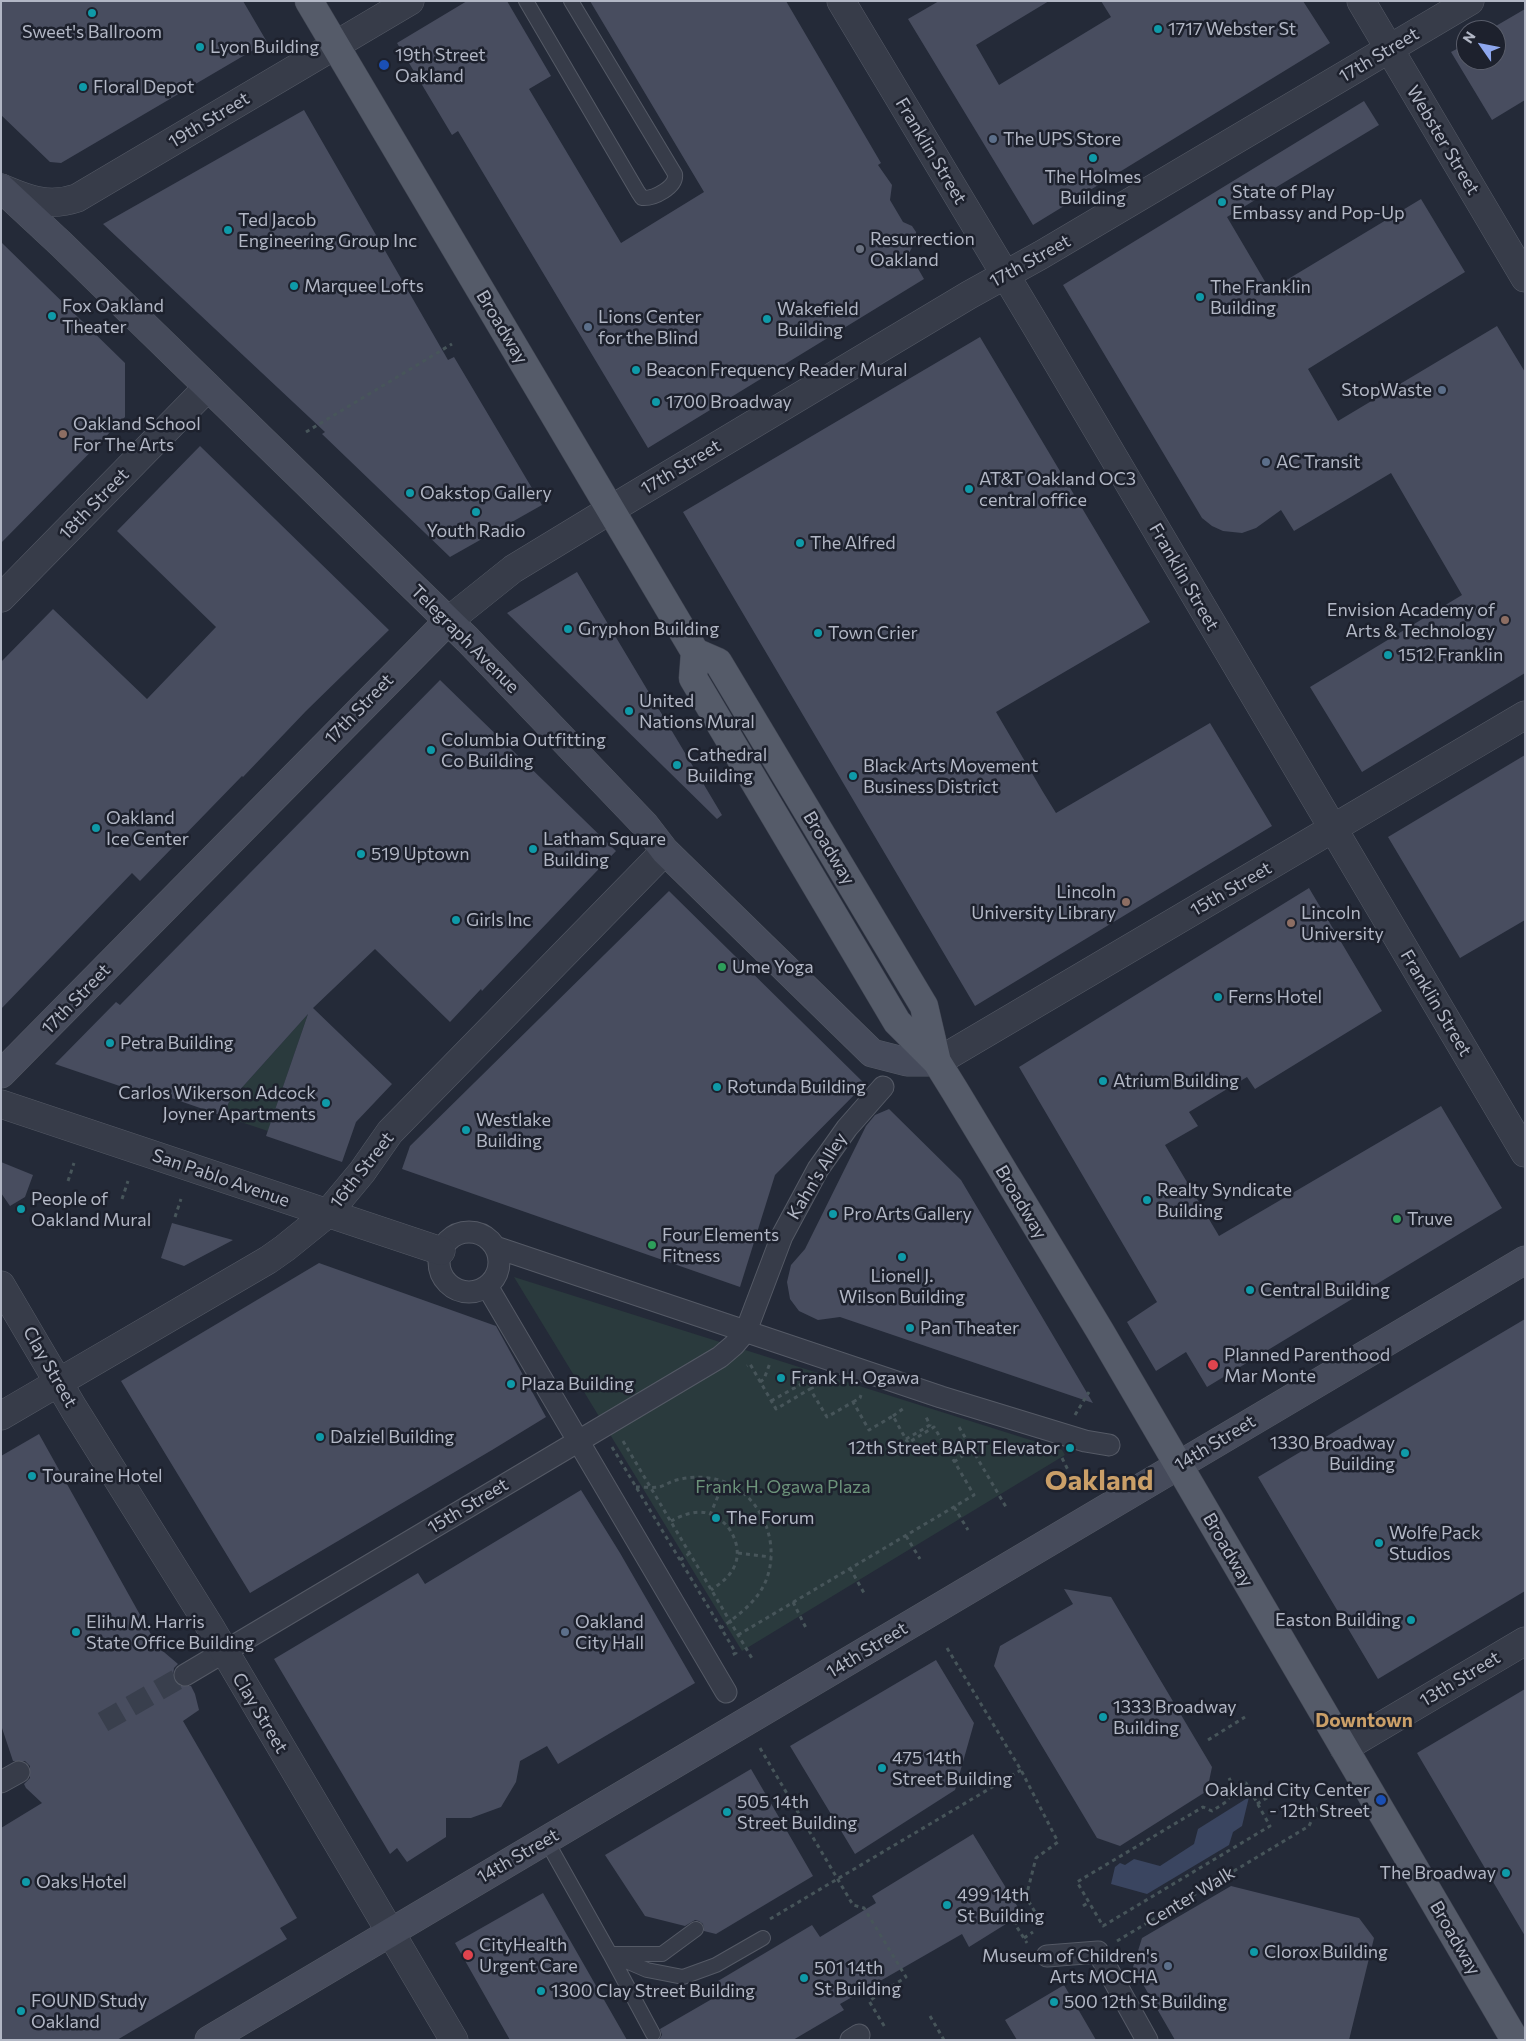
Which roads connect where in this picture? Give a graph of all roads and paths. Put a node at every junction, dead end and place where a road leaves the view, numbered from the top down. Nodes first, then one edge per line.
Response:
1 (309, 1) edge
2 (410, 1) edge
3 (526, 1) edge
4 (571, 1) edge
5 (841, 1) edge
6 (1361, 1) edge
7 (1470, 1) edge
8 (335, 46) junction
9 (1389, 49) junction
10 (1, 188) edge
11 (1006, 275) junction
12 (1525, 278) edge
13 (452, 344) dead end
14 (208, 387) junction
15 (306, 432) dead end
16 (610, 510) junction
17 (1, 598) edge
18 (448, 621) junction
19 (1525, 714) edge
20 (1332, 829) junction
21 (665, 851) junction
22 (937, 1062) junction
23 (1, 1074) edge
24 (883, 1087) dead end
25 (1, 1104) edge
26 (1525, 1153) edge
27 (74, 1163) dead end
28 (68, 1181) dead end
29 (128, 1181) dead end
30 (122, 1199) dead end
31 (182, 1199) dead end
32 (327, 1214) junction
33 (175, 1217) dead end
34 (495, 1247) junction
35 (441, 1252) junction
36 (1525, 1260) edge
37 (1, 1285) edge
38 (487, 1286) junction
39 (746, 1331) junction
40 (808, 1351) junction
41 (744, 1368) dead end
42 (764, 1379) dead end
43 (59, 1382) junction
44 (760, 1382) junction
45 (818, 1385) dead end
46 (810, 1389) junction
47 (938, 1396) junction
48 (860, 1398) dead end
49 (771, 1401) junction
50 (852, 1402) junction
51 (903, 1410) dead end
52 (1, 1416) edge
53 (893, 1416) junction
54 (600, 1427) junction
55 (630, 1435) dead end
56 (906, 1439) junction
57 (578, 1440) junction
58 (1109, 1445) dead end
59 (972, 1450) junction
60 (954, 1462) junction
61 (1178, 1465) junction
62 (724, 1482) junction
63 (636, 1487) junction
64 (650, 1487) junction
65 (954, 1507) junction
66 (1006, 1507) dead end
67 (710, 1515) junction
68 (670, 1521) junction
69 (968, 1530) dead end
70 (906, 1536) junction
71 (738, 1553) junction
72 (771, 1557) junction
73 (920, 1559) dead end
74 (850, 1568) junction
75 (712, 1590) junction
76 (864, 1593) dead end
77 (793, 1602) junction
78 (730, 1621) junction
79 (721, 1628) junction
80 (806, 1628) dead end
81 (738, 1634) junction
82 (1525, 1641) edge
83 (947, 1648) dead end
84 (224, 1651) junction
85 (736, 1653) dead end
86 (753, 1660) dead end
87 (185, 1675) tunnel mouth
88 (726, 1692) dead end
89 (1245, 1717) dead end
90 (1208, 1740) dead end
91 (760, 1748) dead end
92 (1344, 1748) junction
93 (1021, 1770) junction
94 (1229, 1778) dead end
95 (1235, 1790) junction
96 (1281, 1790) dead end
97 (1257, 1804) junction
98 (1318, 1807) dead end
99 (546, 1840) junction
100 (838, 1878) junction
101 (1089, 1902) junction
102 (1083, 1906) dead end
103 (770, 1920) dead end
104 (696, 1929) dead end
105 (391, 1932) junction
106 (1033, 1932) dead end
107 (764, 1938) dead end
108 (1024, 1938) junction
109 (1038, 1950) joint
110 (1098, 1952) junction
111 (610, 1954) junction
112 (930, 2016) dead end
113 (886, 2028) dead end
114 (1511, 2033) edge
115 (653, 2034) dead end
116 (209, 2040) edge
117 (454, 2040) edge
118 (944, 2040) edge
119 (1147, 2040) edge

1 - 8 main road, Broadway
2 - 8 street, 19th Street
3 - 4 lane
5 - 11 street, Franklin Street
6 - 9 street, Webster Street
7 - 9 street, 17th Street
8 - 10 street, 19th Street
8 - 16 main road, Broadway
9 - 11 street, 17th Street
9 - 12 street, Webster Street
10 - 14 main road, Telegraph Avenue
11 - 16 street, 17th Street
11 - 20 street, Franklin Street
13 - 15 path
14 - 17 street, 18th Street
14 - 18 main road, Telegraph Avenue
16 - 18 street, 17th Street
16 - 22 main road, Broadway
18 - 21 main road, Telegraph Avenue
18 - 23 main road, 17th Street
19 - 20 street, 15th Street
20 - 22 street, 15th Street
20 - 26 street, Franklin Street
21 - 22 main road, Telegraph Avenue
21 - 32 street, 16th Street
22 - 61 main road, Broadway
24 - 39 street, Kahn's Alley
25 - 32 street, San Pablo Avenue
27 - 28 path
29 - 30 path
31 - 33 path
32 - 35 street, San Pablo Avenue
32 - 43 street, 16th Street
34 - 35 street
34 - 38 street
34 - 39 street
35 - 38 street
36 - 61 main road, 14th Street
37 - 43 street, Clay Street
38 - 57 street
39 - 40 street
39 - 54 street, 15th Street
40 - 47 street
40 - 49 path
41 - 44 path
42 - 44 path
43 - 52 street, 16th Street
43 - 84 street, Clay Street
44 - 49 path
45 - 46 path
46 - 49 path
46 - 50 path
47 - 56 path
47 - 58 street
47 - 59 path
48 - 50 path
50 - 53 path
51 - 53 path
53 - 56 path
54 - 57 street, 15th Street
54 - 63 path
55 - 64 path
56 - 60 path
57 - 84 street, 15th Street
57 - 88 street
59 - 60 path
59 - 66 path
60 - 65 path
61 - 92 main road, Broadway
61 - 99 main road, 14th Street
62 - 64 path
62 - 67 path
62 - 72 path
63 - 64 path
63 - 79 path
64 - 68 path
65 - 69 path
65 - 70 path
67 - 68 path
67 - 71 path
68 - 75 path
70 - 73 path
70 - 74 path
71 - 72 path
71 - 75 path
72 - 78 path
74 - 76 path
74 - 77 path
75 - 78 path
77 - 80 path
77 - 81 path
78 - 79 path
78 - 81 path
79 - 85 path
81 - 86 path
82 - 92 street, 13th Street
83 - 93 path
84 - 87 street, 15th Street
84 - 105 street, Clay Street
89 - 90 path
91 - 100 path
92 - 114 main road, Broadway
93 - 100 path
93 - 108 path
94 - 95 path
95 - 97 path
95 - 101 path
96 - 97 path
97 - 101 path
98 - 110 path, Center Walk
99 - 105 main road, 14th Street
99 - 111 lane
100 - 103 path
100 - 113 path
101 - 102 path
104 - 111 lane
105 - 116 main road, 14th Street
105 - 117 street, Clay Street
106 - 108 path
107 - 111 lane
108 - 109 path
109 - 110 street
110 - 119 street
111 - 115 lane
112 - 118 path

